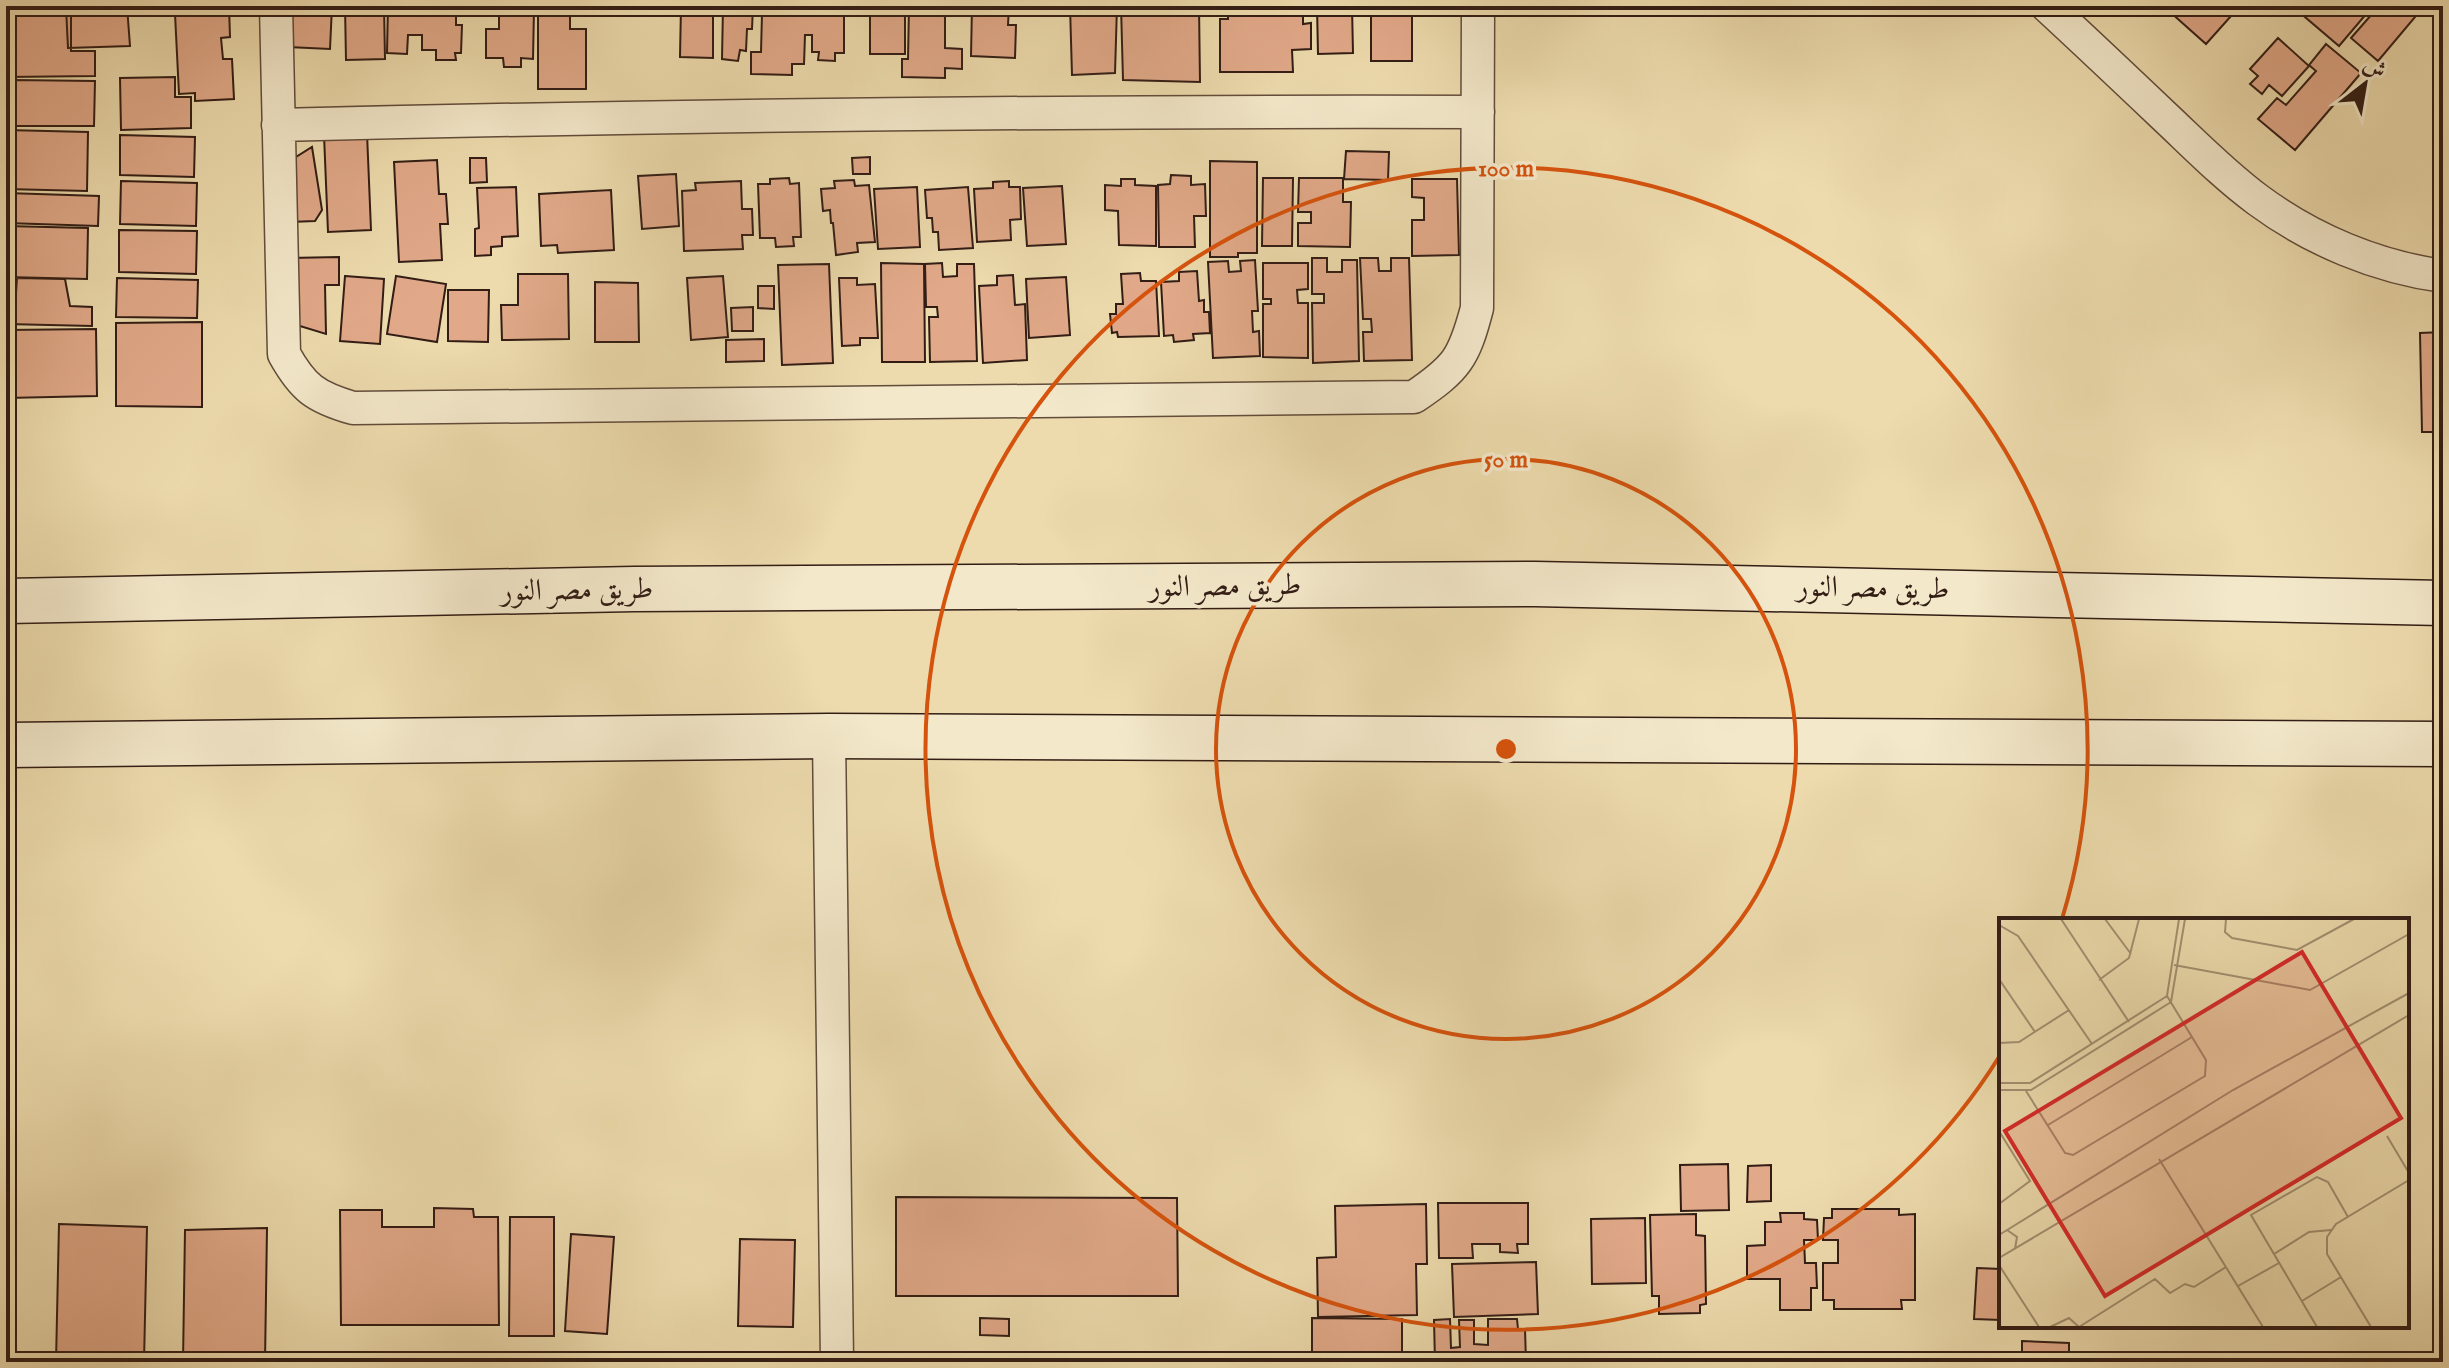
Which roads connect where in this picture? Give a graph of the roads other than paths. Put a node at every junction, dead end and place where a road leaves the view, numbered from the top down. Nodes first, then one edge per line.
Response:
1 (276, 6) edge
2 (1478, 6) edge
3 (2047, 6) edge
4 (1478, 112) junction
5 (278, 125) junction
6 (2443, 276) edge
7 (6, 601) edge
8 (2443, 603) edge
9 (829, 736) junction
10 (2443, 744) edge
11 (6, 745) edge
12 (837, 1362) edge

1 - 5 street
2 - 4 street
3 - 6 street
4 - 5 street
4 - 5 street
7 - 8 street, طريق مصر النور
9 - 10 street
9 - 11 street
9 - 12 street

